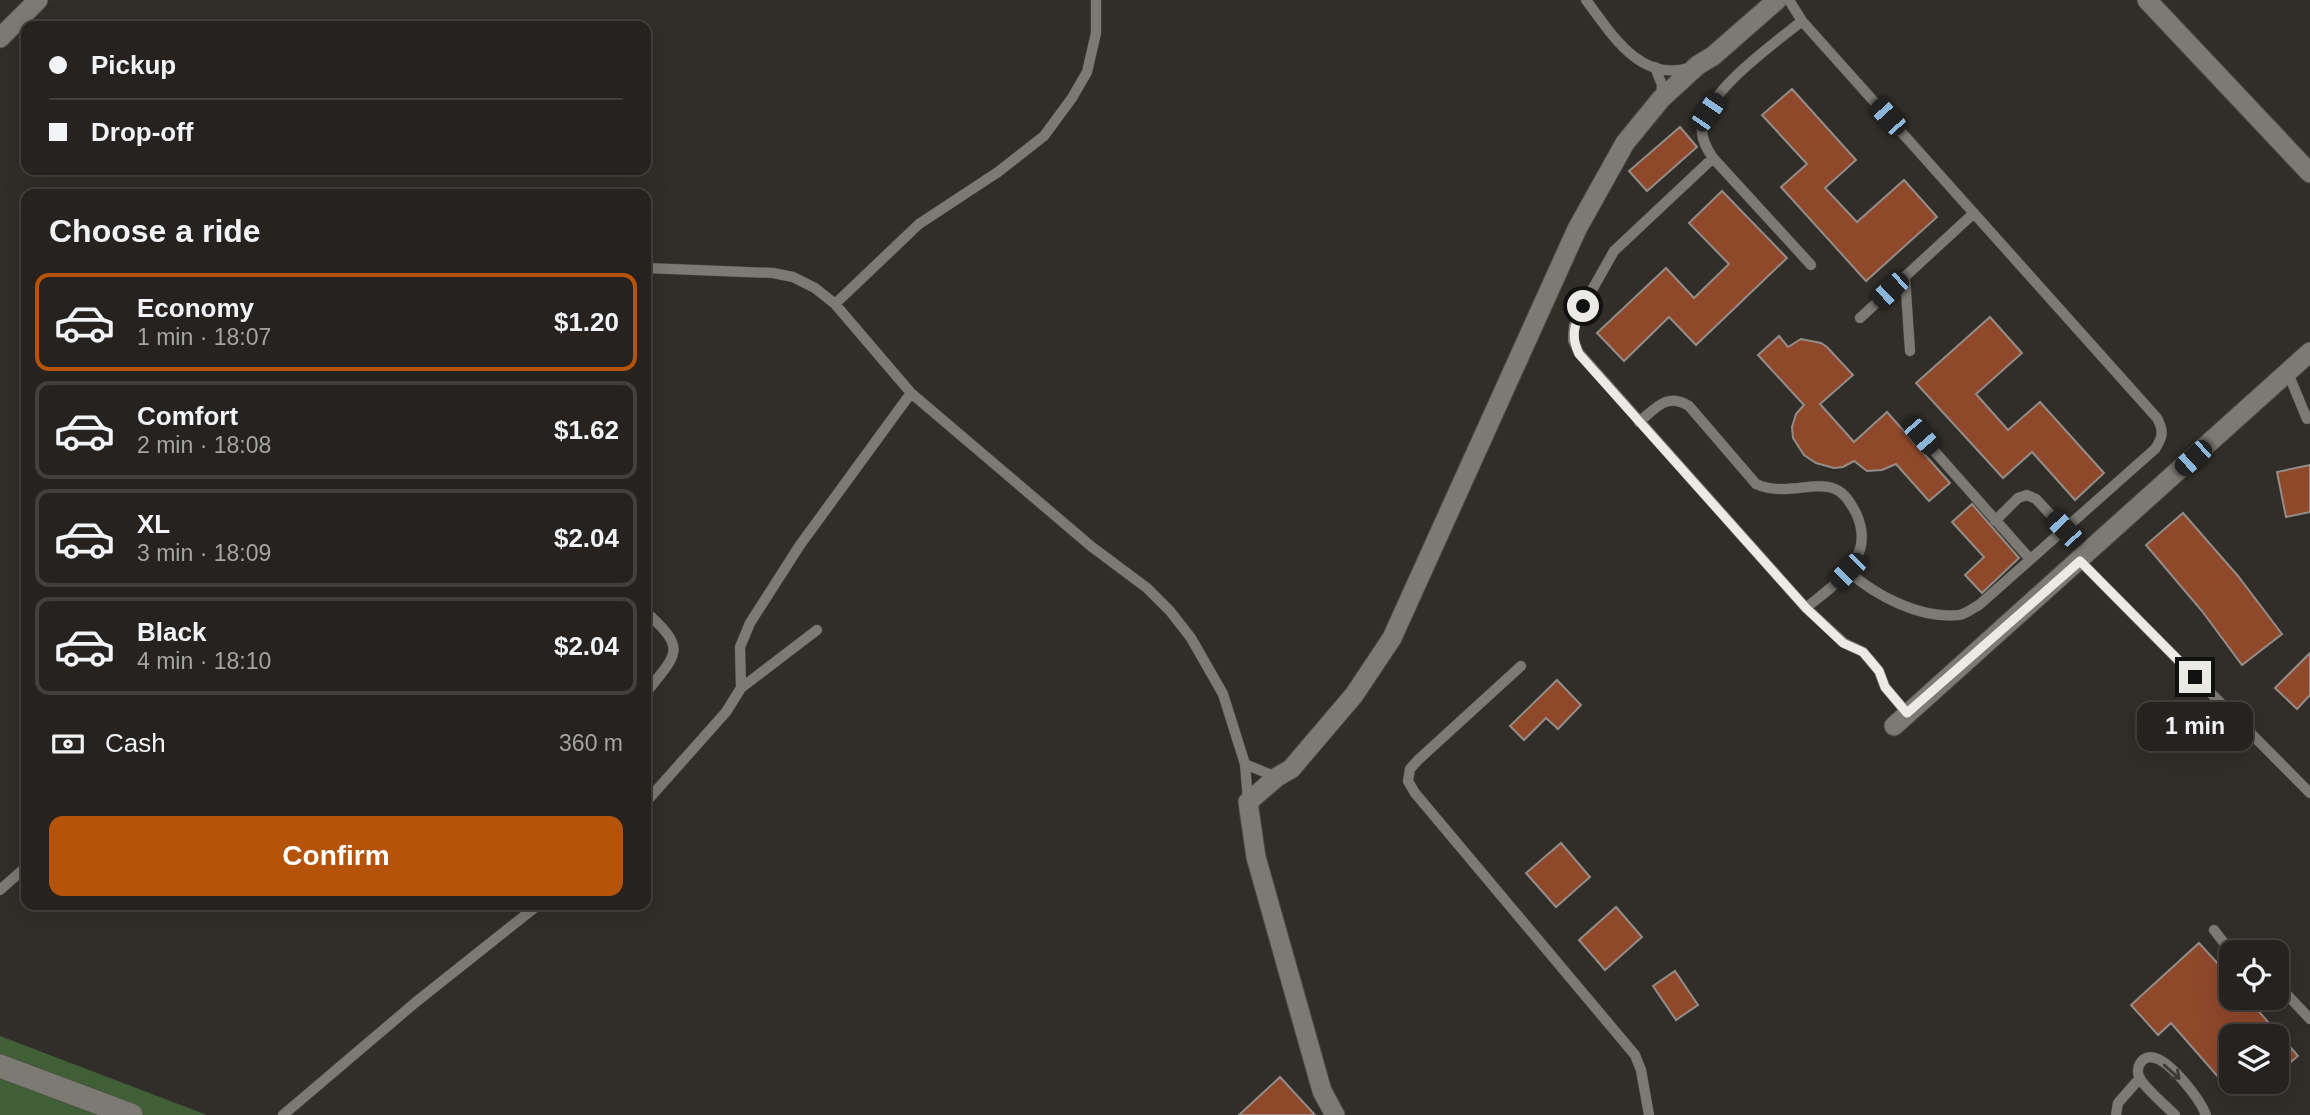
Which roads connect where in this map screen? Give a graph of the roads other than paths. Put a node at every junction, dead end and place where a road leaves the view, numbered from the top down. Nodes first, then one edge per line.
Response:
1 (38, 0) edge
2 (1096, 0) edge
3 (1586, 0) edge
4 (1777, 0) edge
5 (1789, 0) edge
6 (2147, 0) edge
7 (1802, 21) junction
8 (0, 38) edge
9 (1698, 65) junction
10 (1655, 67) junction
11 (1661, 99) junction
12 (1713, 158) junction
13 (2310, 173) edge
14 (1974, 213) junction
15 (1811, 265) dead end
16 (651, 268) edge
17 (1905, 277) junction
18 (835, 304) junction
19 (1860, 318) dead end
20 (1910, 351) dead end
21 (2310, 352) edge
22 (2288, 373) junction
23 (911, 393) junction
24 (2307, 419) dead end
25 (1639, 422) junction
26 (1921, 436) dead end
27 (1995, 521) junction
28 (2064, 529) junction
29 (2030, 559) junction
30 (2080, 561) junction
31 (1848, 571) junction
32 (1806, 608) junction
33 (651, 617) edge
34 (817, 629) dead end
35 (1521, 666) dead end
36 (651, 686) edge
37 (741, 688) junction
38 (1901, 720) joint
39 (1245, 764) junction
40 (1277, 777) junction
41 (2310, 793) edge
42 (651, 796) edge
43 (1248, 802) junction
44 (21, 871) edge
45 (0, 890) edge
46 (532, 910) edge
47 (2214, 930) dead end
48 (2222, 940) edge
49 (2289, 997) edge
50 (2310, 1019) edge
51 (0, 1066) edge
52 (2140, 1078) junction
53 (131, 1115) edge
54 (283, 1115) edge
55 (1335, 1115) edge
56 (1649, 1115) edge
57 (2116, 1115) edge
58 (2175, 1115) edge
59 (2206, 1115) edge

1 - 8 street
2 - 18 lane
3 - 10 lane
4 - 9 street
5 - 7 lane
6 - 13 street
7 - 12 lane
7 - 14 lane
9 - 10 lane
9 - 11 street
10 - 11 lane
11 - 40 street
12 - 15 lane
12 - 25 lane
14 - 17 lane
14 - 28 lane
16 - 18 lane
17 - 19 lane
17 - 20 lane
18 - 23 lane
21 - 22 street
22 - 24 lane
22 - 30 street
23 - 37 lane
23 - 39 lane
25 - 31 lane
25 - 32 lane
26 - 27 lane
27 - 28 lane
27 - 29 lane
28 - 29 lane
29 - 31 lane
30 - 38 street
30 - 41 lane
31 - 32 lane
32 - 38 lane
33 - 36 lane
34 - 37 lane
35 - 56 lane
37 - 42 lane
39 - 40 lane
39 - 43 lane
40 - 43 street
43 - 55 street
44 - 45 lane
46 - 54 lane
47 - 48 lane
49 - 50 lane
51 - 53 street
52 - 57 lane
52 - 58 lane
52 -> 59 lane

